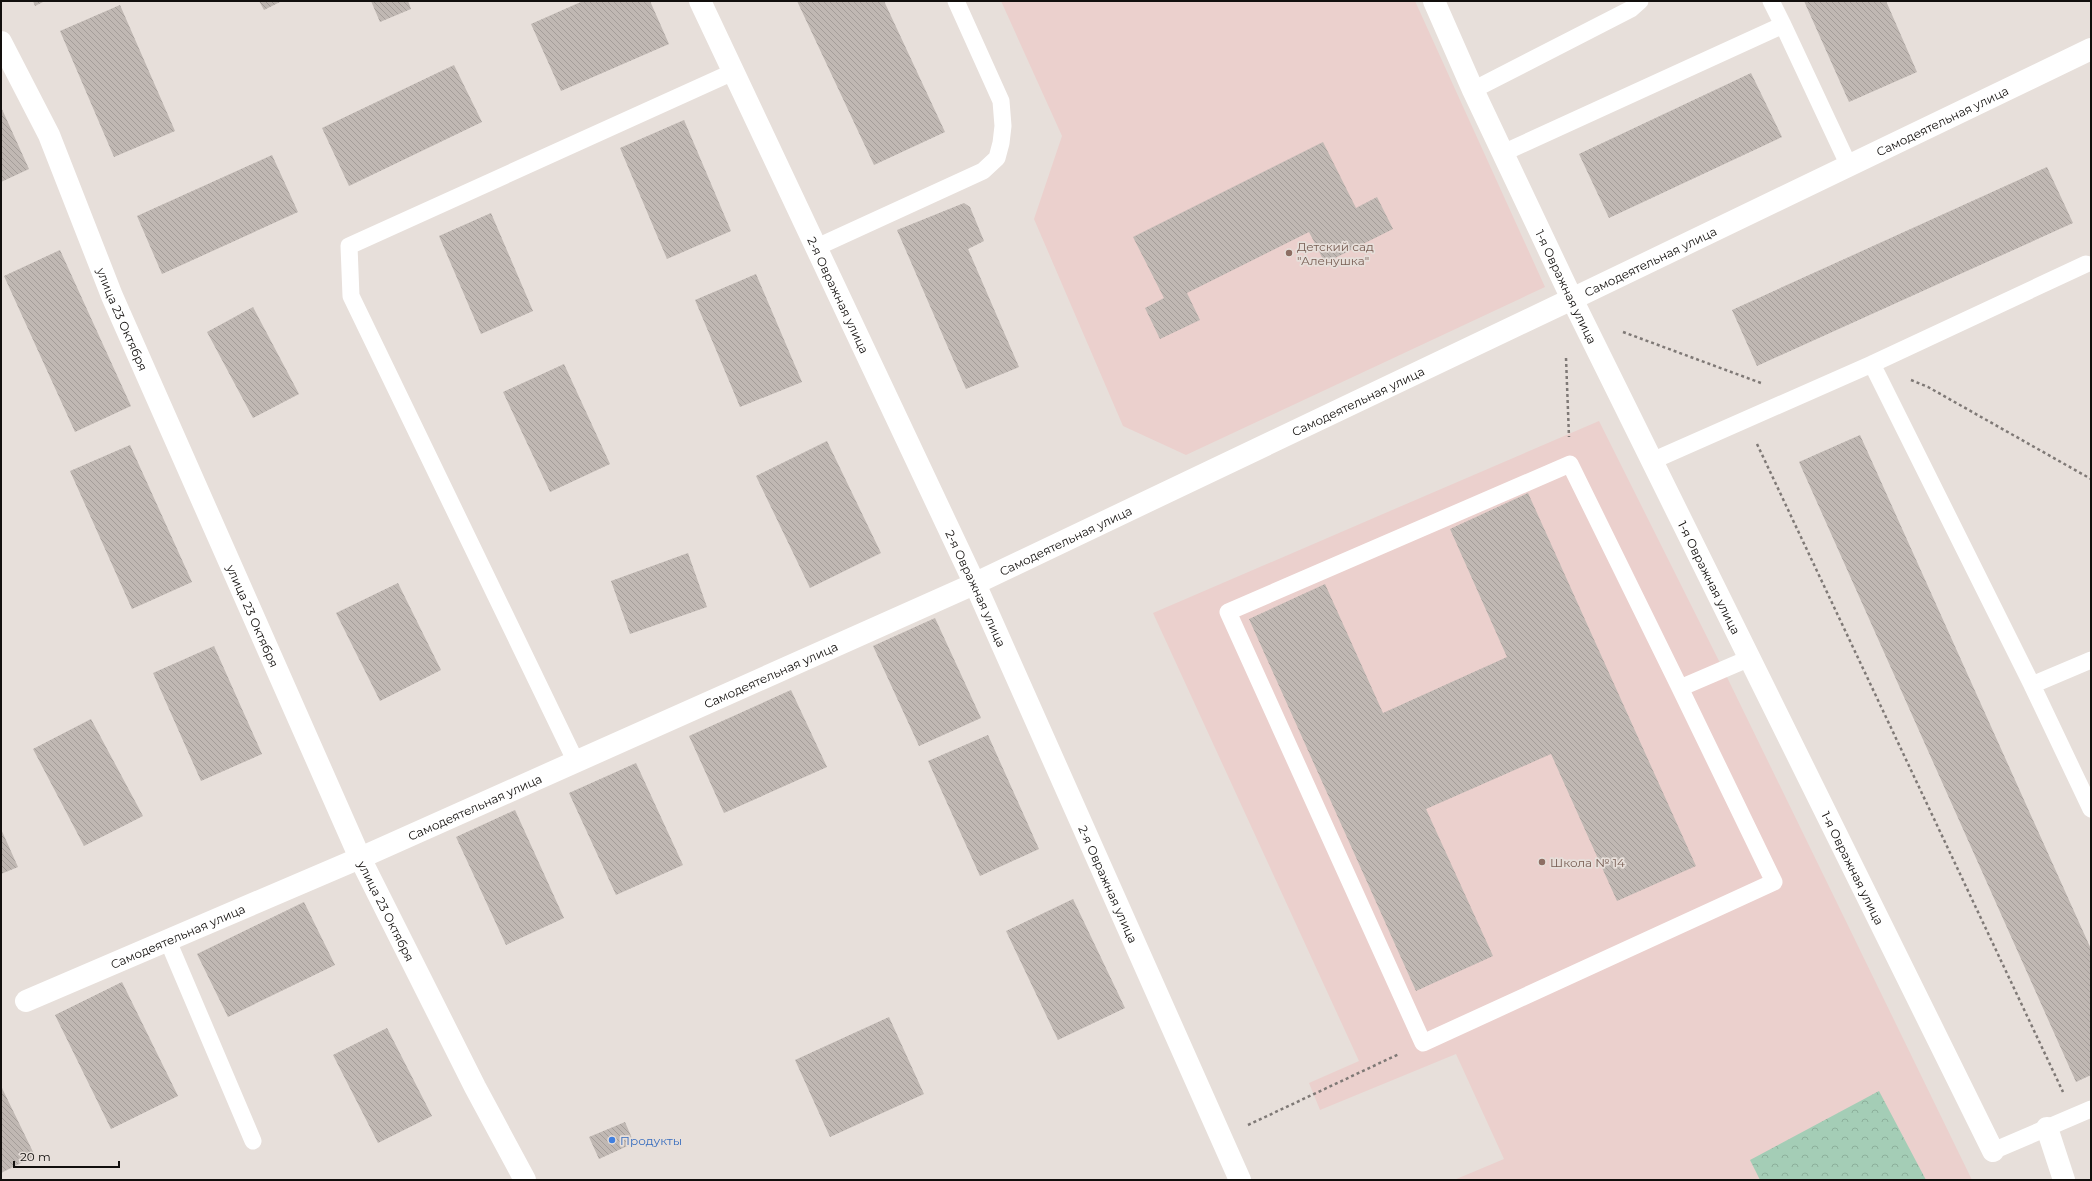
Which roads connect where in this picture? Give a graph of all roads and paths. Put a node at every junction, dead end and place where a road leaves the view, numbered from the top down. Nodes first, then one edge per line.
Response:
1 (700, 1) edge
2 (956, 1) edge
3 (1434, 1) edge
4 (1640, 1) edge
5 (1771, 1) edge
6 (1783, 25) junction
7 (1, 42) edge
8 (2091, 49) edge
9 (734, 72) junction
10 (1473, 90) junction
11 (1503, 153) junction
12 (1849, 166) junction
13 (815, 248) junction
14 (2086, 264) dead end
15 (1577, 308) junction
16 (1566, 356) dead end
17 (1872, 364) junction
18 (1799, 396) junction
19 (1746, 420) junction
20 (1652, 461) junction
21 (1570, 464) junction
22 (2091, 479) edge
23 (974, 584) junction
24 (1750, 658) junction
25 (2091, 660) edge
26 (2032, 684) junction
27 (1680, 688) junction
28 (576, 762) junction
29 (2091, 809) edge
30 (360, 858) junction
31 (168, 941) junction
32 (26, 1001) dead end
33 (1423, 1043) junction
34 (2091, 1109) edge
35 (2075, 1116) junction
36 (2047, 1128) junction
37 (1221, 1138) junction
38 (253, 1141) dead end
39 (1993, 1150) joint
40 (2056, 1175) edge
41 (525, 1180) edge
42 (1240, 1180) edge

1 - 9 street, 2-я Овражная улица
2 - 13 lane
3 - 10 street, 1-я Овражная улица
4 - 10 lane
5 - 6 lane
6 - 11 lane
6 - 12 lane
7 - 30 street, улица 23 Октября
8 - 12 street, Самодеятельная улица
9 - 13 street, 2-я Овражная улица
9 - 28 lane
10 - 11 street, 1-я Овражная улица
11 - 15 street, 1-я Овражная улица
12 - 15 street, Самодеятельная улица
13 - 23 street, 2-я Овражная улица
14 - 17 lane
15 - 18 path
15 - 20 street, 1-я Овражная улица
15 - 23 street, Самодеятельная улица
16 - 21 path
17 - 18 lane
17 - 22 path
17 - 26 lane
18 - 19 lane
19 - 20 lane
19 - 35 path
20 - 24 street, 1-я Овражная улица
21 - 27 lane
21 - 33 lane
23 - 28 street, Самодеятельная улица
23 - 37 street, 2-я Овражная улица
24 - 27 lane
24 - 39 street, 1-я Овражная улица
25 - 26 lane
26 - 29 lane
27 - 33 lane
28 - 30 street, Самодеятельная улица
30 - 31 street, Самодеятельная улица
30 - 41 street, улица 23 Октября
31 - 32 street, Самодеятельная улица
31 - 38 lane
33 - 37 path
34 - 35 lane
35 - 36 lane
36 - 39 lane
36 - 40 street
37 - 42 street, 2-я Овражная улица

